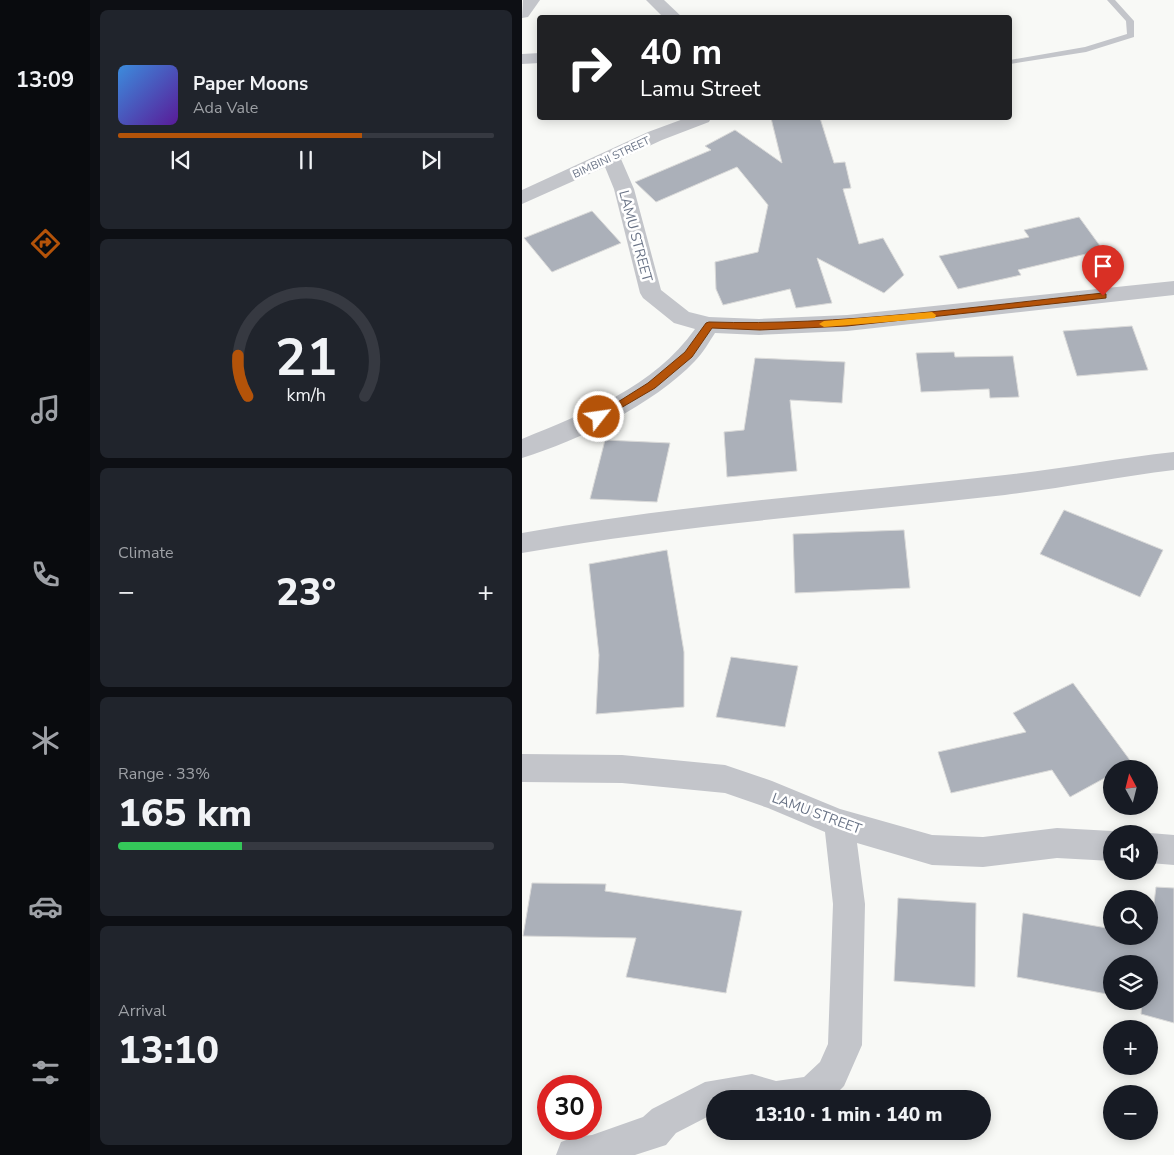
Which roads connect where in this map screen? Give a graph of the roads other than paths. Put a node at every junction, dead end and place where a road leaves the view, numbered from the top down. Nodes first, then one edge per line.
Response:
1 (532, 0) edge
2 (654, 0) edge
3 (1111, 0) edge
4 (522, 13) edge
5 (672, 15) edge
6 (537, 58) edge
7 (522, 59) edge
8 (1012, 62) edge
9 (697, 120) edge
10 (611, 157) junction
11 (522, 198) edge
12 (1174, 288) edge
13 (709, 325) junction
14 (522, 449) edge
15 (1174, 461) edge
16 (522, 542) edge
17 (522, 768) edge
18 (839, 823) junction
19 (1103, 846) edge
20 (1158, 849) edge
21 (1174, 850) edge
22 (574, 1155) edge

1 - 4 street
2 - 5 street
3 - 8 lane
6 - 7 street
9 - 10 street, BIMBINI STREET
10 - 11 street, BIMBINI STREET
10 - 13 street, LAMU STREET
12 - 13 street, LAMU STREET
13 - 14 street
15 - 16 street
17 - 18 street, LAMU STREET
18 - 19 street, LAMU STREET
18 - 22 street
20 - 21 street

